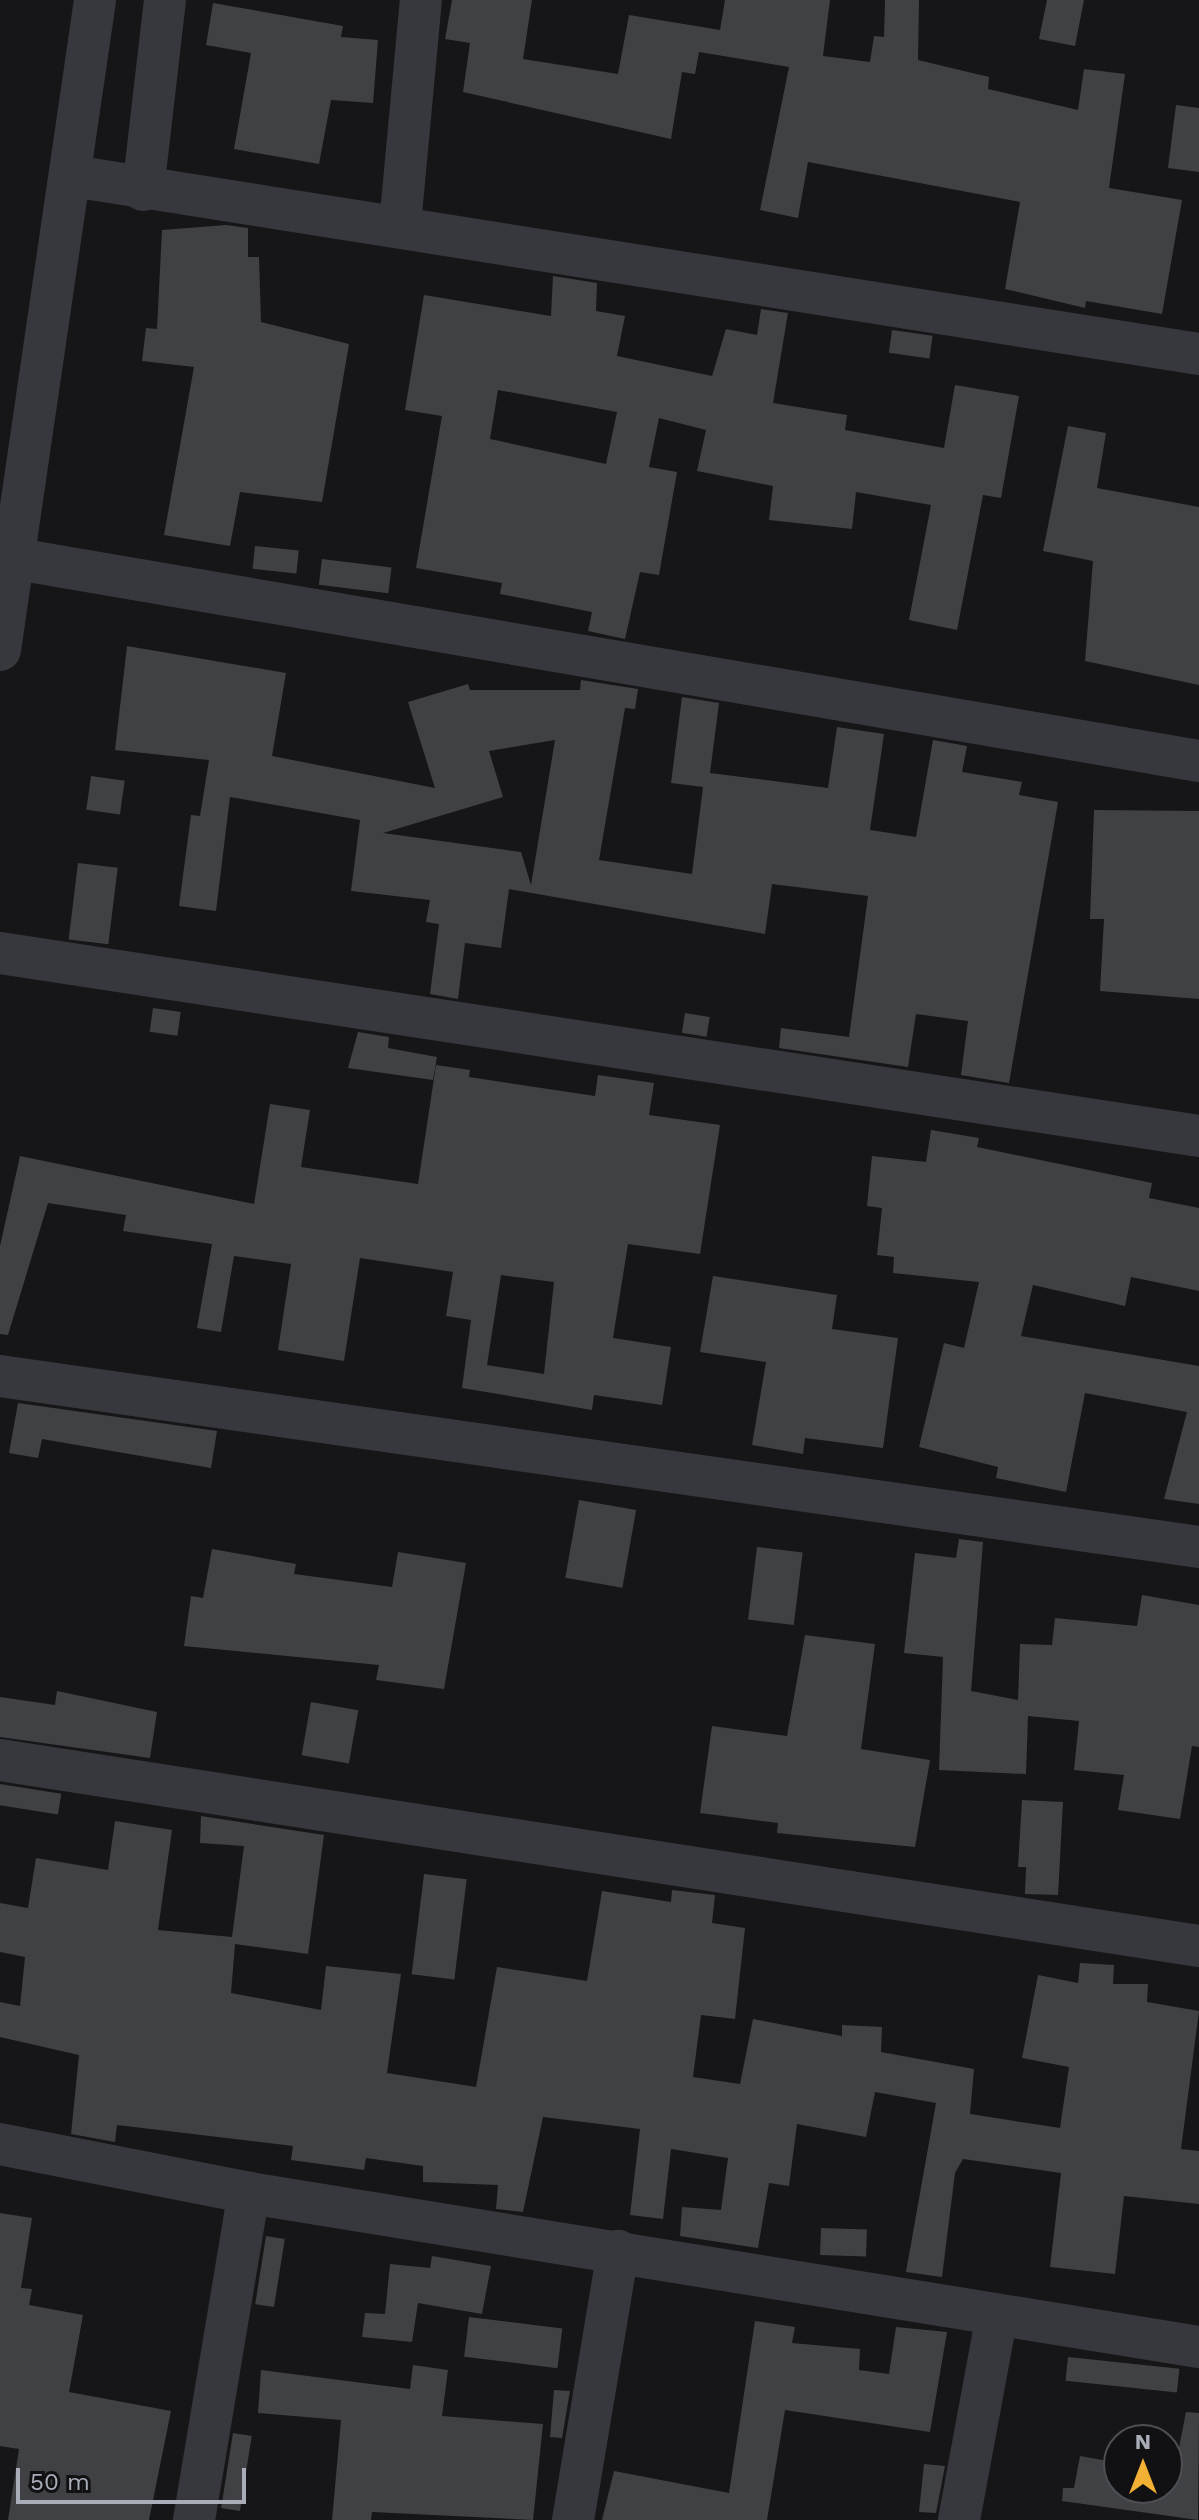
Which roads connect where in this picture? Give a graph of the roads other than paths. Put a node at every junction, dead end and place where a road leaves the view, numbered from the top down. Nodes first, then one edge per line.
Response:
1 (95, 0) edge
2 (165, 0) edge
3 (421, 0) edge
4 (72, 176) junction
5 (143, 190) junction
6 (400, 225) junction
7 (1199, 354) edge
8 (11, 558) junction
9 (0, 650) edge
10 (1199, 761) edge
11 (0, 953) edge
12 (1199, 1136) edge
13 (0, 1376) edge
14 (1199, 1547) edge
15 (0, 1760) edge
16 (1199, 1946) edge
17 (0, 2144) edge
18 (249, 2193) junction
19 (618, 2251) junction
20 (997, 2314) junction
21 (1199, 2347) edge
22 (194, 2520) edge
23 (573, 2520) edge
24 (959, 2520) edge

1 - 4 street
2 - 5 street
3 - 6 street
4 - 5 street
4 - 8 street
5 - 6 street
6 - 7 street
8 - 9 street
8 - 10 street
11 - 12 street
13 - 14 street
15 - 16 street
17 - 18 street
18 - 19 street
18 - 22 street
19 - 20 street
19 - 23 street
20 - 21 street
20 - 24 street

